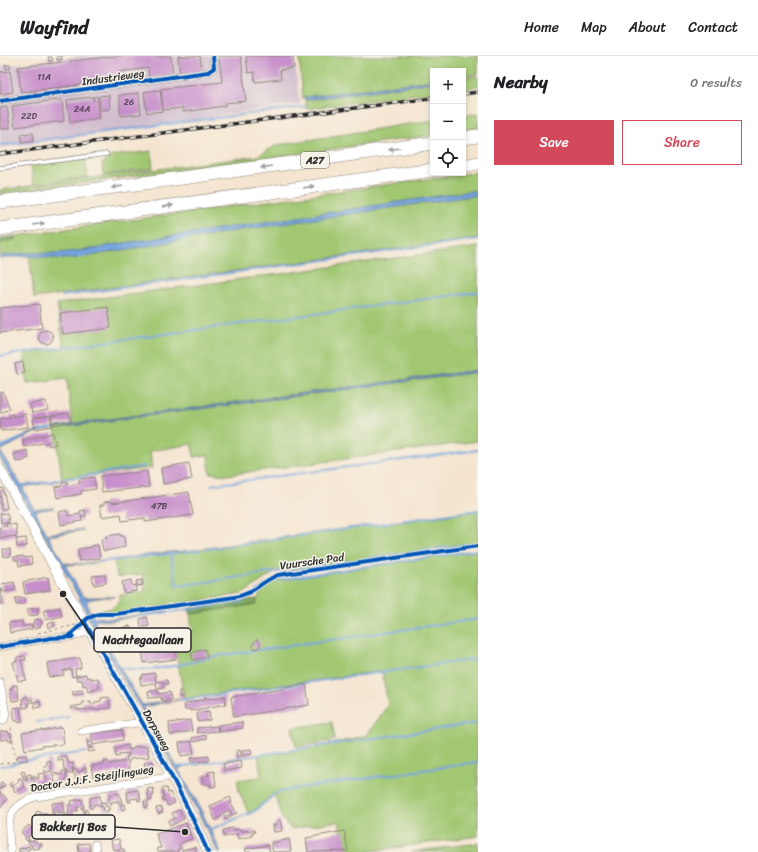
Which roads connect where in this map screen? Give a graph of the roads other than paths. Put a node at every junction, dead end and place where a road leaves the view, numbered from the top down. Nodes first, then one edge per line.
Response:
1 (213, 56) edge
2 (0, 101) edge
3 (478, 136) edge
4 (466, 138) edge
5 (430, 143) edge
6 (107, 154) dead end
7 (478, 163) edge
8 (466, 165) edge
9 (0, 168) edge
10 (430, 170) edge
11 (0, 202) edge
12 (0, 229) edge
13 (0, 469) edge
14 (90, 631) junction
15 (0, 647) edge
16 (0, 682) edge
17 (2, 721) edge
18 (143, 722) junction
19 (81, 731) dead end
20 (171, 774) junction
21 (11, 852) edge
22 (208, 852) edge

1 - 2 street, Industrieweg
3 - 4 highway
5 -> 11 highway, A27
6 - 9 lane
7 - 8 highway
12 -> 10 highway, A27
13 - 14 street, Dorpsweg
14 - 15 street
14 - 18 street, Dorpsweg
16 - 17 street
18 - 19 street
18 - 20 street, Dorpsweg
20 - 21 street, Doctor J.J.F. Steijlingweg
20 - 22 street, Dorpsweg

